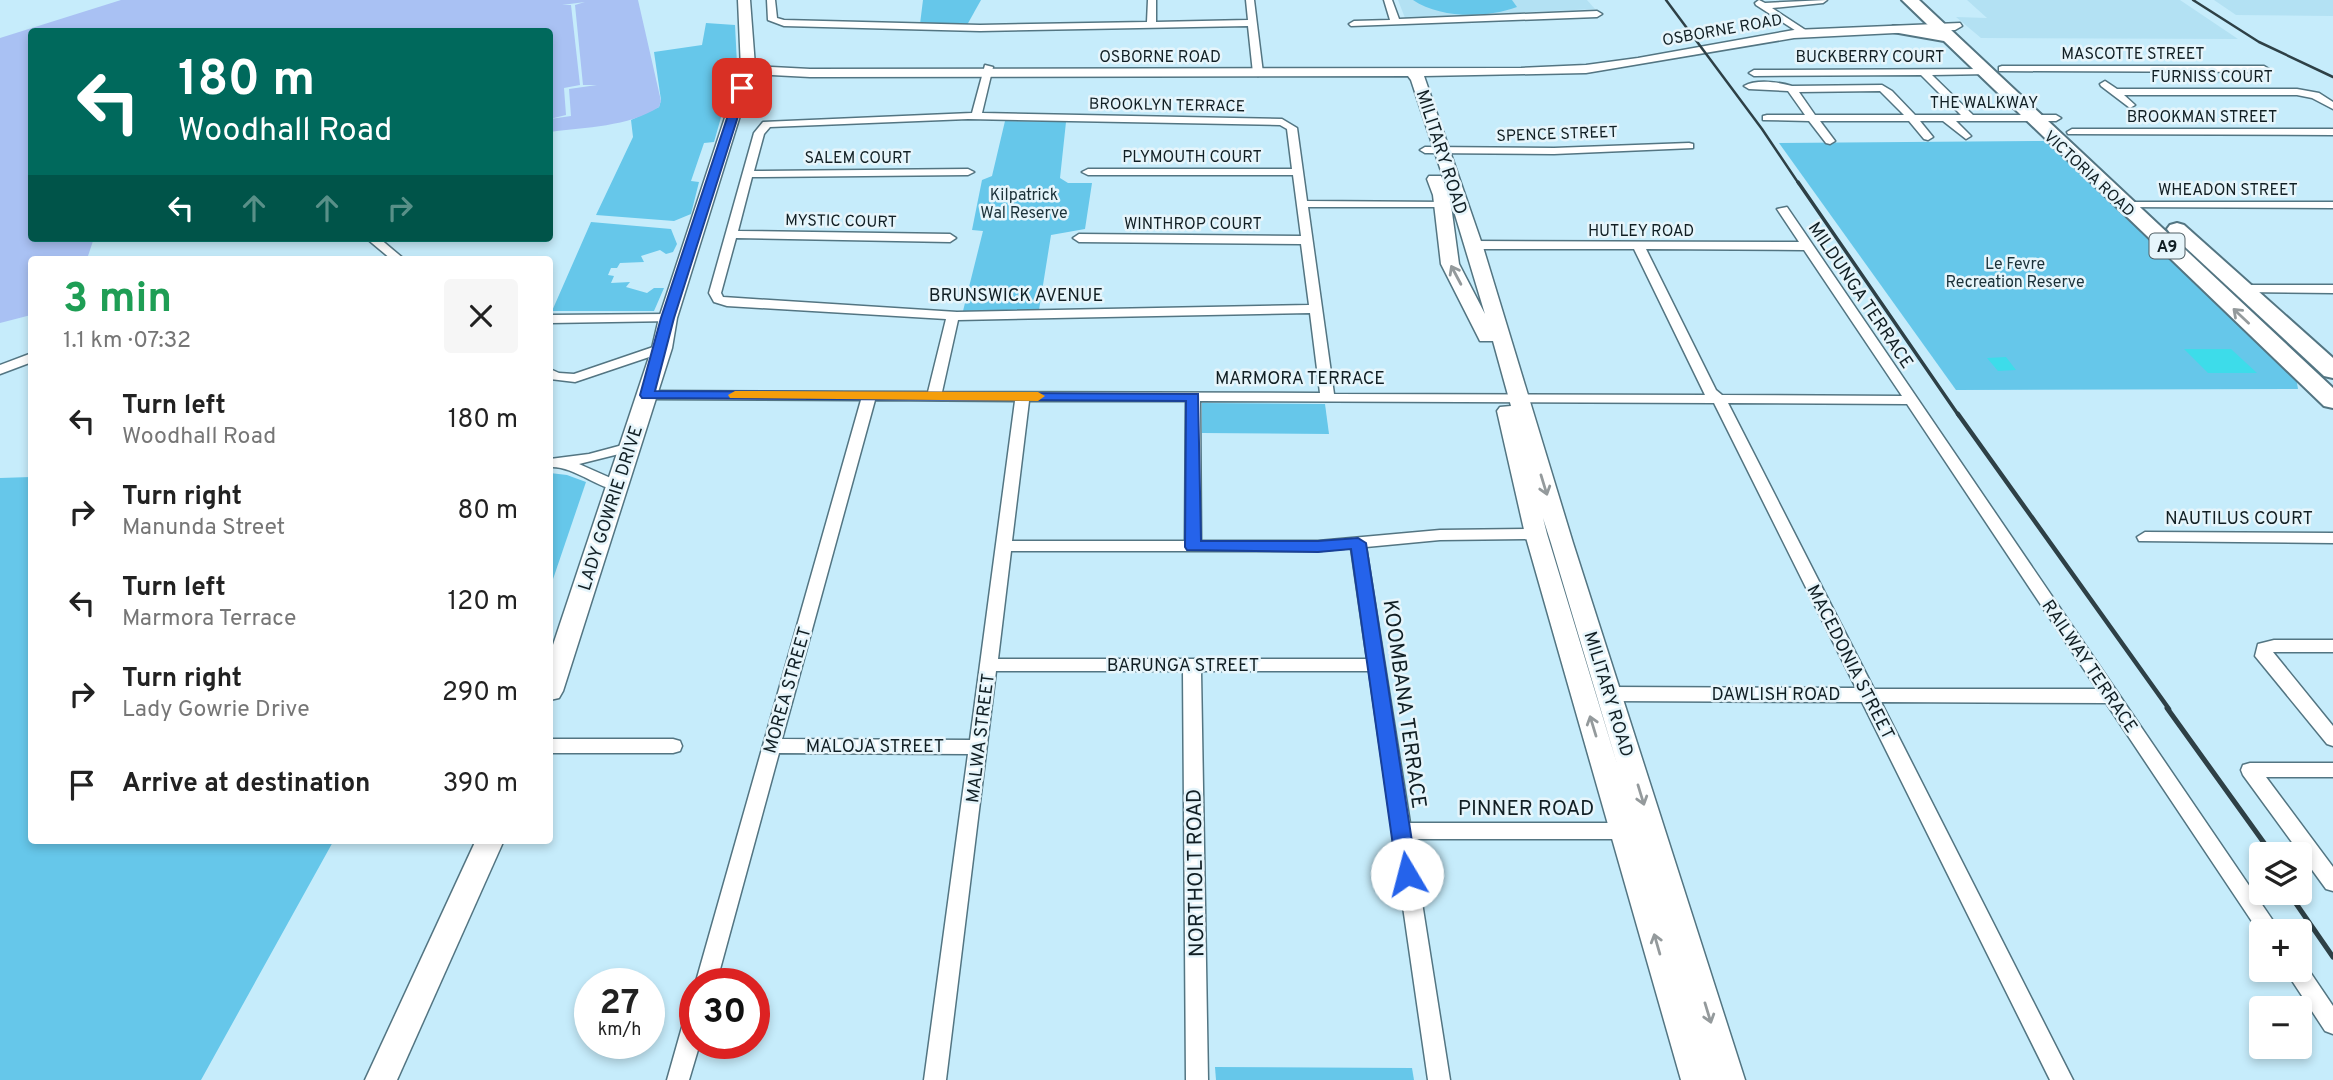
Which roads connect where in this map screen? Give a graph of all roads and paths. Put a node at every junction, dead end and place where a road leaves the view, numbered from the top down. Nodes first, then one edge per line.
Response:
1 (744, 0) edge
2 (771, 0) edge
3 (1152, 0) edge
4 (1250, 0) edge
5 (1388, 0) edge
6 (1754, 0) edge
7 (1824, 0) edge
8 (1910, 0) edge
9 (1763, 6) junction
10 (1597, 14) dead end
11 (1939, 22) edge
12 (1252, 23) junction
13 (1396, 23) junction
14 (1150, 24) junction
15 (1354, 24) dead end
16 (1892, 27) junction
17 (1800, 31) junction
18 (1590, 65) junction
19 (1427, 68) junction
20 (748, 69) junction
21 (2264, 69) dead end
22 (987, 70) junction
23 (1258, 70) junction
24 (1389, 70) junction
25 (1994, 70) junction
26 (1465, 72) joint
27 (1923, 72) junction
28 (1754, 73) dead end
29 (2105, 84) dead end
30 (1415, 85) junction
31 (1749, 86) dead end
32 (1792, 89) junction
33 (2114, 92) junction
34 (2130, 105) dead end
35 (2333, 106) edge
36 (976, 116) junction
37 (1767, 118) dead end
38 (1812, 118) junction
39 (1911, 118) junction
40 (1945, 118) junction
41 (1970, 118) junction
42 (2032, 118) junction
43 (2056, 118) junction
44 (2072, 132) junction
45 (2333, 132) edge
46 (1966, 136) dead end
47 (1928, 137) dead end
48 (1830, 141) dead end
49 (1689, 146) dead end
50 (1433, 150) junction
51 (968, 172) dead end
52 (1088, 172) dead end
53 (1297, 172) junction
54 (748, 174) junction
55 (1301, 204) junction
56 (1442, 204) junction
57 (2150, 204) junction
58 (2124, 205) junction
59 (2333, 205) edge
60 (1783, 209) dead end
61 (731, 234) junction
62 (950, 238) dead end
63 (1079, 238) dead end
64 (1306, 240) junction
65 (377, 242) edge
66 (1473, 245) junction
67 (1638, 246) junction
68 (1809, 246) junction
69 (394, 256) edge
70 (2243, 289) junction
71 (2333, 289) edge
72 (1316, 309) junction
73 (953, 315) junction
74 (668, 318) junction
75 (553, 319) edge
76 (662, 348) junction
77 (28, 359) edge
78 (0, 370) edge
79 (2333, 371) edge
80 (553, 375) edge
81 (647, 395) junction
82 (869, 396) junction
83 (934, 396) junction
84 (1023, 396) junction
85 (1193, 397) junction
86 (1328, 398) junction
87 (1511, 399) junction
88 (1719, 400) junction
89 (1911, 400) junction
90 (2332, 400) edge
91 (630, 447) junction
92 (555, 463) edge
93 (617, 486) junction
94 (1536, 534) junction
95 (2145, 537) dead end
96 (2333, 538) edge
97 (1358, 543) junction
98 (1004, 546) junction
99 (1193, 547) junction
100 (2333, 646) edge
101 (989, 665) junction
102 (1192, 665) junction
103 (1376, 665) junction
104 (553, 682) edge
105 (1609, 694) junction
106 (1868, 694) junction
107 (2110, 696) junction
108 (2333, 739) edge
109 (553, 746) edge
110 (673, 746) dead end
111 (771, 746) junction
112 (979, 747) junction
113 (2333, 770) edge
114 (1401, 831) junction
115 (1624, 831) junction
116 (1652, 831) junction
117 (487, 844) edge
118 (2333, 883) edge
119 (2262, 919) edge
120 (709, 968) edge
121 (2304, 982) edge
122 (2333, 1024) edge
123 (684, 1059) edge
124 (381, 1080) edge
125 (678, 1080) edge
126 (935, 1080) edge
127 (1197, 1080) edge
128 (1439, 1080) edge
129 (1697, 1080) edge
130 (1729, 1080) edge
131 (2062, 1080) edge

1 - 20 street, LADY GOWRIE DRIVE
2 - 14 street
3 - 14 street
4 - 12 street
5 - 13 street
6 - 9 street
7 - 9 street
8 - 11 highway, VICTORIA ROAD / A9
9 - 17 street
10 - 13 street
11 - 16 highway
11 - 16 highway
11 - 25 highway, VICTORIA ROAD / A9
12 - 14 street
12 - 23 street
13 - 15 street
16 - 17 street, OSBORNE ROAD
17 - 18 street, OSBORNE ROAD
18 - 19 street, OSBORNE ROAD
18 - 26 street, OSBORNE ROAD
19 - 24 street, OSBORNE ROAD
19 - 30 street
20 - 22 street, OSBORNE ROAD
20 - 74 street, LADY GOWRIE DRIVE
21 - 25 street, MASCOTTE STREET
22 - 23 street, OSBORNE ROAD
22 - 36 street
23 - 24 street, OSBORNE ROAD
24 - 30 street
25 - 27 street, BUCKBERRY COURT
25 - 42 highway, VICTORIA ROAD / A9
25 - 43 highway, VICTORIA ROAD / A9
26 - 30 street
27 - 28 street, BUCKBERRY COURT
27 - 41 street
29 - 33 street
30 - 50 street, MILITARY ROAD
31 - 32 street, THE WALKWAY
32 - 38 street
32 - 39 street, THE WALKWAY
33 - 34 street
33 - 35 street, FURNISS COURT
36 - 53 street, BROOKLYN TERRACE
36 - 54 street, BROOKLYN TERRACE
37 - 38 street, THE WALKWAY
38 - 39 street, THE WALKWAY
38 - 48 street
39 - 40 street, THE WALKWAY
39 - 47 street
40 - 41 street, THE WALKWAY
40 - 46 street
41 - 42 street, THE WALKWAY
42 - 43 street, THE WALKWAY
42 - 58 highway, VICTORIA ROAD / A9
43 - 44 highway, VICTORIA ROAD / A9
44 - 45 street, BROOKMAN STREET
44 - 57 highway, VICTORIA ROAD / A9
49 - 50 street, SPENCE STREET
50 - 56 street, MILITARY ROAD
50 - 66 street, MILITARY ROAD
51 - 54 street, SALEM COURT
52 - 53 street, PLYMOUTH COURT
53 - 55 street, BROOKLYN TERRACE
54 - 61 street
55 - 56 street
55 - 64 street, BROOKLYN TERRACE
87 -> 56 street, MILITARY ROAD
57 - 58 street, WHEADON STREET
57 - 59 street, WHEADON STREET
57 - 70 highway, VICTORIA ROAD / A9
90 -> 58 highway, VICTORIA ROAD / A9
60 - 68 street, MILDUNGA TERRACE
61 - 62 street, MYSTIC COURT
61 - 73 street, BRUNSWICK AVENUE
63 - 64 street, WINTHROP COURT
64 - 72 street, BROOKLYN TERRACE
65 - 69 street
66 - 67 street, HUTLEY ROAD
66 - 87 street, MILITARY ROAD
67 - 68 street, HUTLEY ROAD
67 - 88 street, MACEDONIA STREET
68 - 89 street, MILDUNGA TERRACE
70 - 71 street
70 - 79 highway, VICTORIA ROAD / A9
72 - 73 street, BRUNSWICK AVENUE
72 - 86 street, BROOKLYN TERRACE
73 - 83 street
74 - 75 street
74 - 76 street, LADY GOWRIE DRIVE
76 - 80 street
76 - 81 street, LADY GOWRIE DRIVE
77 - 78 street
81 - 82 street, MARMORA TERRACE
81 - 91 street, LADY GOWRIE DRIVE
82 - 83 street, MARMORA TERRACE
82 - 111 street, MOREA STREET
83 - 84 street, MARMORA TERRACE
84 - 85 street, MARMORA TERRACE
84 - 98 street, MALWA STREET
85 - 86 street, MARMORA TERRACE
85 - 99 street
86 - 87 street, MARMORA TERRACE
87 - 88 street, MARMORA TERRACE
87 - 94 street, MILITARY ROAD
87 -> 105 street, MILITARY ROAD
88 - 89 street, MARMORA TERRACE
88 - 106 street, MACEDONIA STREET
89 - 107 street, RAILWAY TERRACE
91 - 92 street
91 - 93 street, LADY GOWRIE DRIVE
92 - 93 street
93 - 104 street, LADY GOWRIE DRIVE
94 - 97 street
115 -> 94 street, MILITARY ROAD
95 - 96 street, NAUTILUS COURT
97 - 99 street
97 - 103 street, KOOMBANA TERRACE
98 - 99 street
98 - 101 street, MALWA STREET
100 - 108 street
101 - 102 street, BARUNGA STREET
101 - 112 street, MALWA STREET
102 - 103 street, BARUNGA STREET
102 - 127 street, NORTHOLT ROAD
103 - 114 street, KOOMBANA TERRACE
105 - 106 street, DAWLISH ROAD
105 -> 116 street, MILITARY ROAD
106 - 107 street, DAWLISH ROAD
106 - 131 street, MACEDONIA STREET
107 - 119 street, RAILWAY TERRACE
109 - 110 street
111 - 112 street, MALOJA STREET
111 - 120 street, MOREA STREET
112 - 126 street, MALWA STREET
113 - 118 street
114 - 115 street, PINNER ROAD
114 - 128 street, KOOMBANA TERRACE
115 - 116 street, PINNER ROAD
129 -> 115 street, MILITARY ROAD
116 -> 130 street, MILITARY ROAD
117 - 124 street
121 - 122 street
123 - 125 street

